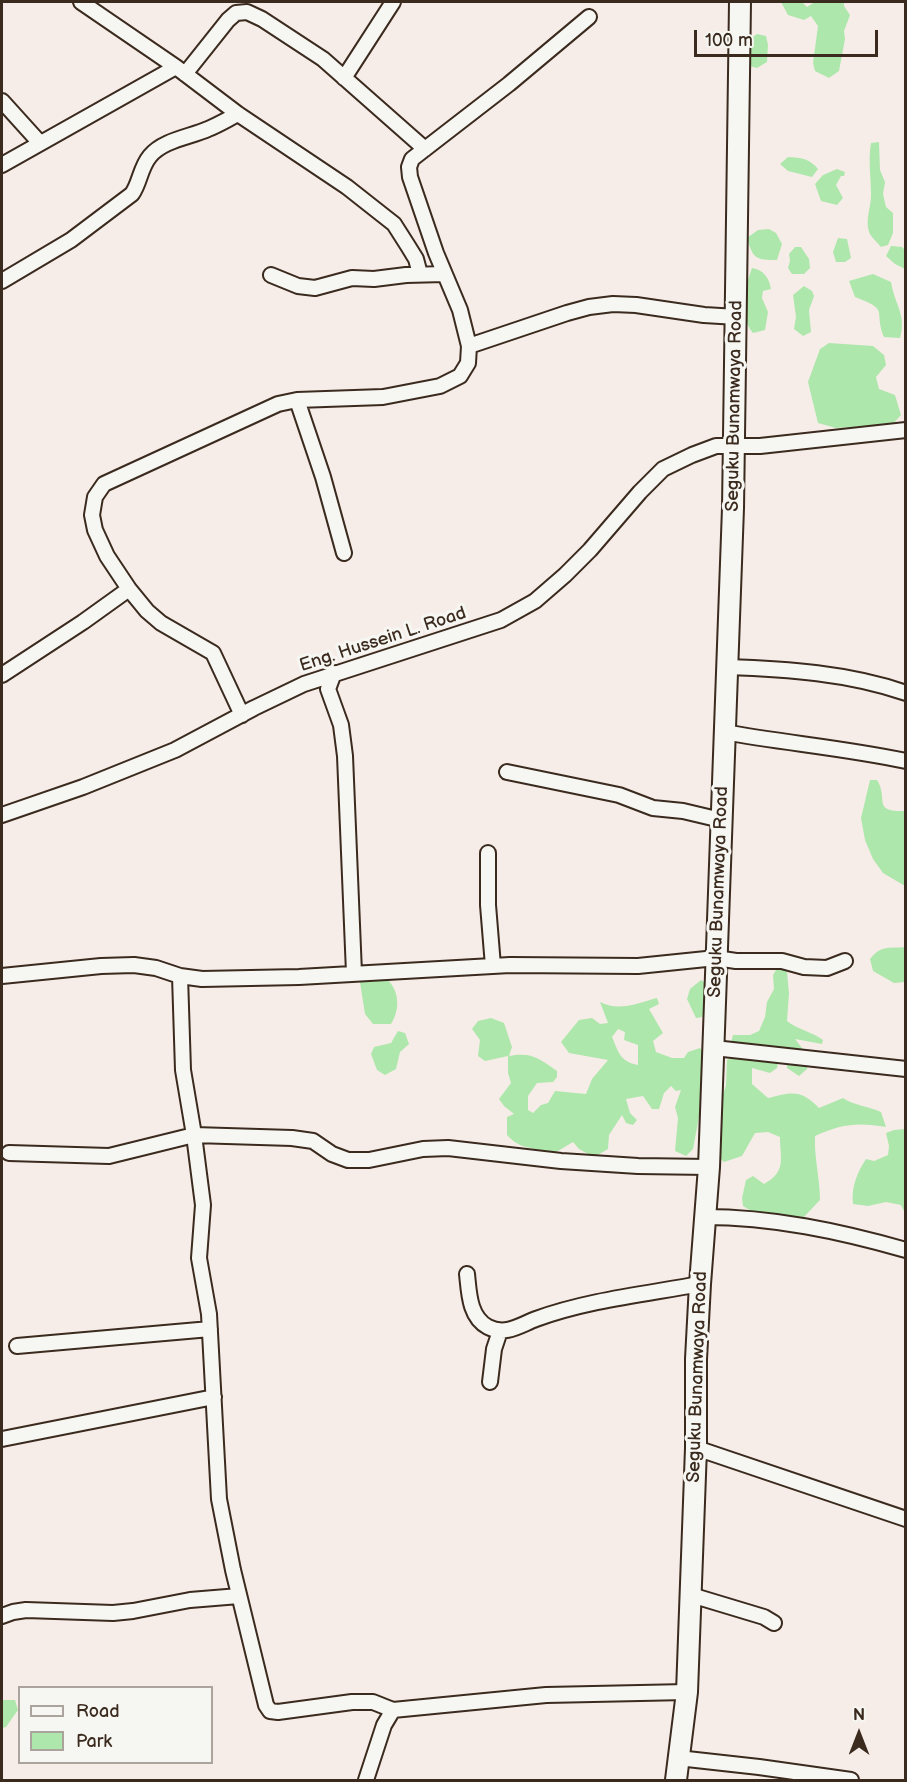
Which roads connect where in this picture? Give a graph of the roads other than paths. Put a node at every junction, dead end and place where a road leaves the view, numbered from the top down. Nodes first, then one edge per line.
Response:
1 (81, 2) edge
2 (393, 2) edge
3 (740, 2) edge
4 (589, 17) dead end
5 (181, 71) junction
6 (344, 78) junction
7 (2, 101) edge
8 (238, 114) junction
9 (40, 143) junction
10 (425, 149) junction
11 (2, 165) edge
12 (420, 274) junction
13 (444, 274) junction
14 (271, 275) dead end
15 (2, 281) edge
16 (737, 316) junction
17 (469, 346) junction
18 (297, 399) junction
19 (906, 430) edge
20 (735, 445) junction
21 (344, 553) dead end
22 (129, 589) junction
23 (726, 667) junction
24 (334, 674) junction
25 (2, 675) edge
26 (906, 693) edge
27 (242, 715) junction
28 (724, 732) junction
29 (906, 761) edge
30 (507, 772) dead end
31 (2, 815) edge
32 (721, 820) junction
33 (488, 853) dead end
34 (716, 958) junction
35 (845, 961) dead end
36 (493, 966) junction
37 (354, 973) junction
38 (2, 976) edge
39 (180, 976) junction
40 (714, 1048) junction
41 (906, 1069) edge
42 (194, 1135) junction
43 (9, 1153) dead end
44 (709, 1167) junction
45 (705, 1216) junction
46 (906, 1250) edge
47 (467, 1274) dead end
48 (700, 1284) junction
49 (210, 1329) junction
50 (500, 1331) junction
51 (16, 1346) dead end
52 (490, 1382) dead end
53 (214, 1397) junction
54 (2, 1439) edge
55 (696, 1448) junction
56 (906, 1519) edge
57 (691, 1594) junction
58 (239, 1596) junction
59 (2, 1616) edge
60 (774, 1623) dead end
61 (687, 1692) junction
62 (393, 1710) junction
63 (678, 1758) junction
64 (366, 1780) edge
65 (676, 1780) edge
66 (851, 1780) edge

1 - 5 street
2 - 6 street
3 - 16 main road, Seguku Bunamwaya Road
4 - 10 street
5 - 6 street
5 - 8 street
5 - 9 street
6 - 10 street
7 - 9 street
8 - 12 street
8 - 15 street
9 - 11 street
10 - 13 street
12 - 13 street
12 - 14 street
13 - 17 street
16 - 17 street
16 - 20 main road, Seguku Bunamwaya Road
17 - 18 street
18 - 21 street
18 - 22 street
19 - 20 street, Eng. Hussein L. Road
20 - 23 main road, Seguku Bunamwaya Road
20 - 24 street, Eng. Hussein L. Road
22 - 25 street
22 - 27 street
23 - 26 street
23 - 28 main road, Seguku Bunamwaya Road
24 - 27 street, Eng. Hussein L. Road
24 - 37 street
27 - 31 street, Eng. Hussein L. Road
28 - 29 street
28 - 32 main road, Seguku Bunamwaya Road
30 - 32 street
32 - 34 main road, Seguku Bunamwaya Road
33 - 36 street
34 - 35 street
34 - 36 street
34 - 40 main road, Seguku Bunamwaya Road
36 - 37 street
37 - 39 street
38 - 39 street
39 - 42 street
40 - 41 street
40 - 44 main road, Seguku Bunamwaya Road
42 - 43 street
42 - 44 street
42 - 49 street
44 - 45 main road, Seguku Bunamwaya Road
45 - 46 street
45 - 48 main road, Seguku Bunamwaya Road
47 - 50 street
48 - 50 street
48 - 55 main road, Seguku Bunamwaya Road
49 - 51 street
49 - 53 street
50 - 52 street
53 - 54 street
53 - 58 street
55 - 56 street
55 - 57 main road, Seguku Bunamwaya Road
57 - 60 street
57 - 61 main road, Seguku Bunamwaya Road
58 - 59 street
58 - 62 street
61 - 62 street
61 - 63 main road, Seguku Bunamwaya Road
62 - 64 street
63 - 65 main road, Seguku Bunamwaya Road
63 - 66 street

